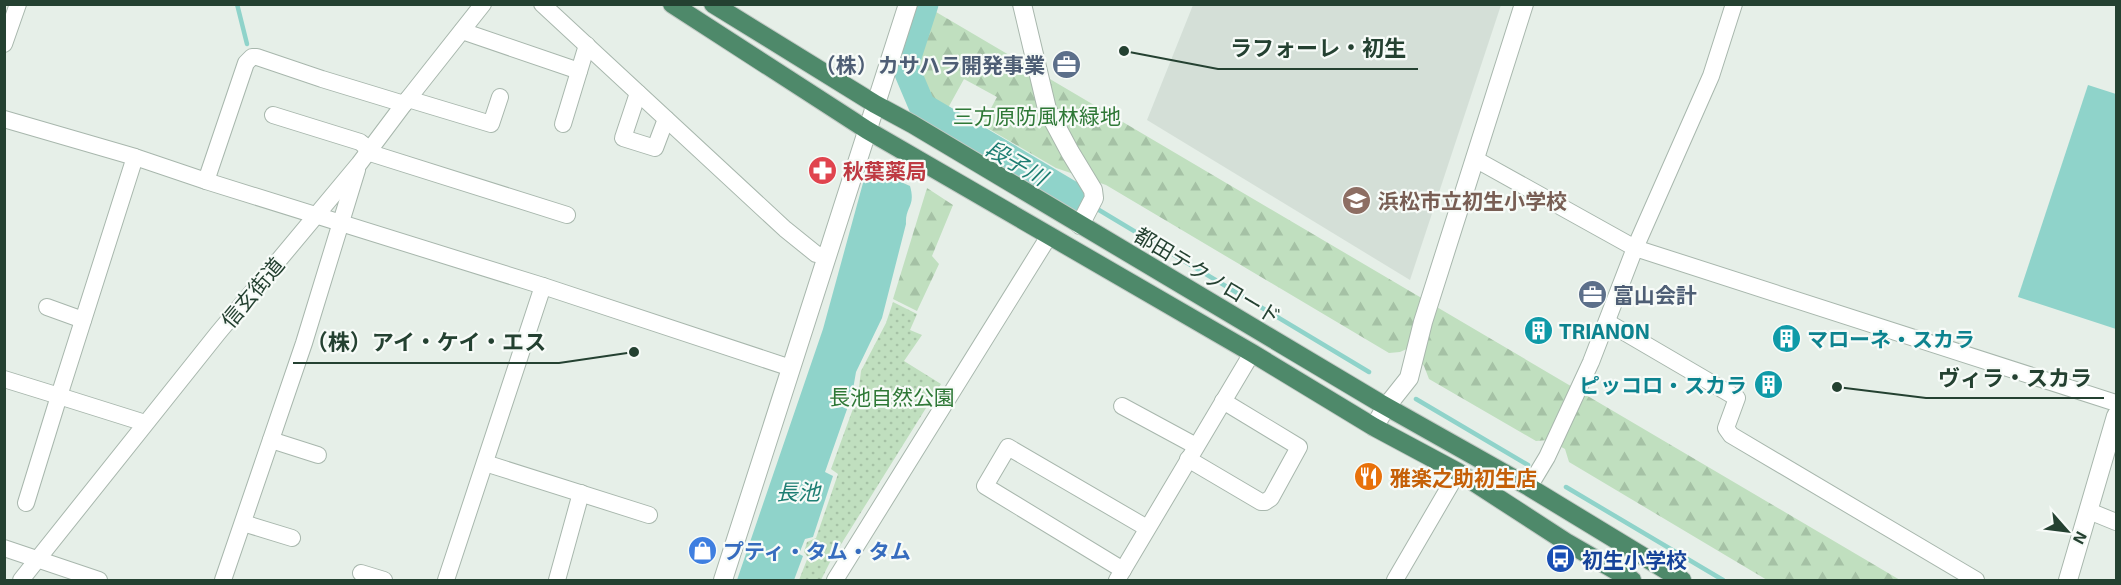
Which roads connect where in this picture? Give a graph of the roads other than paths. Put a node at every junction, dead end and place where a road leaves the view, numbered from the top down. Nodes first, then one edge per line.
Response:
1 (18, 4) edge
2 (483, 4) edge
3 (542, 4) edge
4 (672, 4) edge
5 (713, 4) edge
6 (908, 4) edge
7 (1022, 4) edge
8 (1524, 4) edge
9 (1734, 4) edge
10 (462, 31) junction
11 (4, 44) edge
12 (587, 45) junction
13 (579, 71) junction
14 (638, 93) junction
15 (500, 97) dead end
16 (406, 101) junction
17 (875, 105) junction
18 (273, 115) dead end
19 (4, 119) edge
20 (666, 119) junction
21 (563, 124) dead end
22 (867, 130) junction
23 (135, 157) junction
24 (363, 158) junction
25 (1475, 159) junction
26 (206, 181) junction
27 (1087, 212) junction
28 (316, 214) junction
29 (567, 215) dead end
30 (341, 222) junction
31 (1049, 236) junction
32 (1635, 248) junction
33 (826, 256) junction
34 (543, 286) junction
35 (47, 307) dead end
36 (83, 320) junction
37 (1608, 322) junction
38 (1252, 353) junction
39 (791, 368) junction
40 (4, 379) edge
41 (58, 396) junction
42 (1223, 402) junction
43 (2116, 403) edge
44 (1122, 406) dead end
45 (1386, 407) junction
46 (2116, 416) edge
47 (145, 423) junction
48 (1374, 427) junction
49 (271, 440) junction
50 (1192, 453) junction
51 (318, 455) dead end
52 (485, 462) junction
53 (1458, 472) junction
54 (1529, 487) junction
55 (581, 493) junction
56 (26, 503) dead end
57 (2089, 511) junction
58 (649, 515) dead end
59 (2116, 522) edge
60 (243, 523) junction
61 (1147, 528) junction
62 (292, 538) dead end
63 (4, 548) edge
64 (37, 559) junction
65 (361, 573) dead end
66 (1120, 575) edge
67 (21, 580) edge
68 (99, 580) edge
69 (224, 580) edge
70 (384, 580) edge
71 (446, 580) edge
72 (557, 580) edge
73 (723, 580) edge
74 (835, 580) edge
75 (1395, 580) edge
76 (1632, 580) edge
77 (1682, 580) edge
78 (1976, 580) edge
79 (2068, 580) edge

1 - 11 street
2 - 10 street, 信玄街道
3 - 12 street
4 - 22 highway
5 - 17 highway, 都田テクノロード
6 - 17 street
7 - 27 street
8 - 25 street
9 - 32 street
10 - 13 street
10 - 16 street, 信玄街道
12 - 13 street
12 - 14 street
13 - 21 street
14 - 20 street
14 - 20 street
15 - 16 street
16 - 24 street, 信玄街道
16 - 26 street
17 - 22 street
17 - 27 highway, 都田テクノロード
18 - 24 street
19 - 23 street
20 - 33 street
22 - 31 highway
22 - 33 street
23 - 26 street
23 - 36 street
24 - 28 street, 信玄街道
24 - 29 street
24 - 30 street
25 - 32 street
25 - 45 street
26 - 28 street
27 - 45 highway, 都田テクノロード
28 - 30 street
28 - 47 street, 信玄街道
30 - 34 street
30 - 49 street
31 - 38 highway
31 - 74 street
32 - 37 street
32 - 43 street
33 - 39 street
34 - 39 street
34 - 52 street
35 - 36 street
36 - 41 street
37 - 54 street
37 - 78 street
38 - 42 street
38 - 48 highway
39 - 73 street
40 - 41 street
41 - 47 street
41 - 56 street
42 - 50 street
42 - 50 street
44 - 50 street
45 - 48 street
45 - 54 highway, 都田テクノロード
46 - 57 street
47 - 64 street, 信玄街道
48 - 53 highway
49 - 51 street
49 - 60 street
50 - 61 street
52 - 55 street
52 - 71 street
53 - 75 street
53 - 76 highway
54 - 77 highway, 都田テクノロード
55 - 58 street
55 - 72 street
57 - 59 street
57 - 79 street
60 - 62 street
60 - 69 street
61 - 66 street
61 - 66 street
63 - 64 street
64 - 67 street, 信玄街道
64 - 68 street
65 - 70 street

